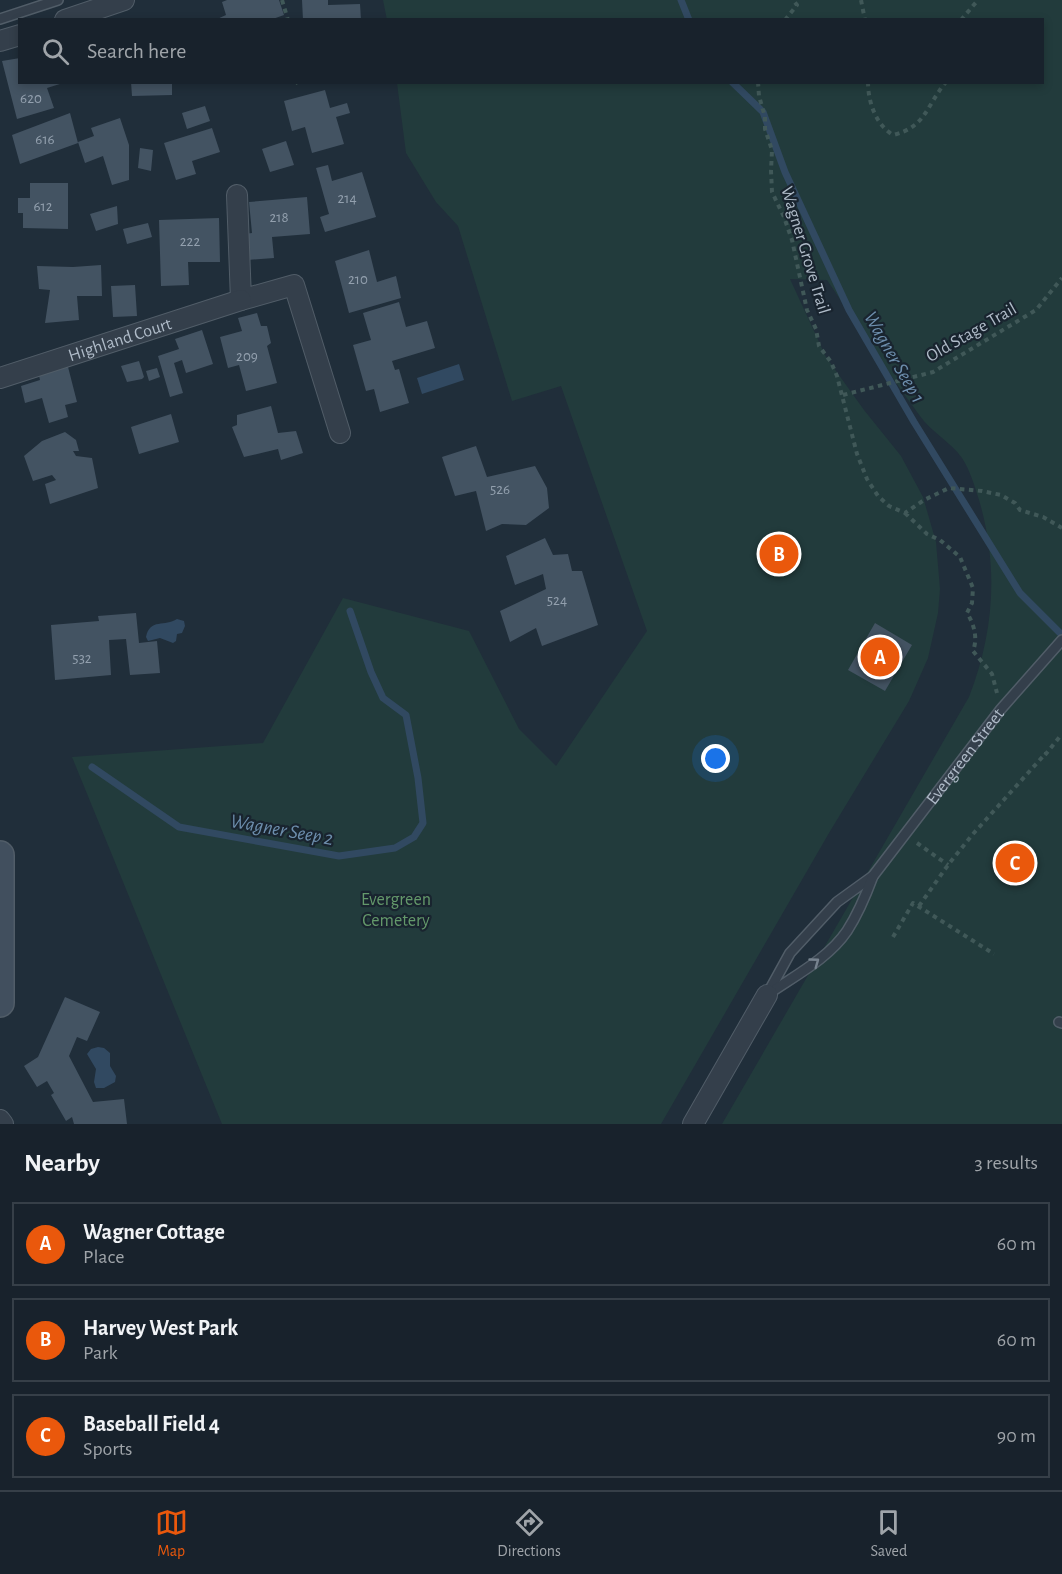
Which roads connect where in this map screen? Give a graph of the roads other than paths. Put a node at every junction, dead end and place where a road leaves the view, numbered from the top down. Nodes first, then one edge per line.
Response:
1 (58, 0) edge
2 (124, 0) edge
3 (71, 18) edge
4 (0, 19) edge
5 (18, 35) edge
6 (0, 41) edge
7 (237, 195) dead end
8 (241, 300) junction
9 (0, 378) edge
10 (340, 433) dead end
11 (1062, 640) edge
12 (0, 855) edge
13 (0, 861) edge
14 (873, 876) junction
15 (767, 995) junction
16 (0, 1004) edge
17 (0, 1120) edge
18 (3, 1124) edge
19 (693, 1124) edge

1 - 4 lane
2 - 3 street
5 - 6 street
7 - 8 street
8 - 9 street, Highland Court
8 - 10 street, Highland Court
11 - 14 lane, Evergreen Street
12 - 13 street
13 - 16 street
14 - 15 lane, Evergreen Street
15 -> 14 lane, Evergreen Street
15 - 19 street, Evergreen Street
17 - 18 street

